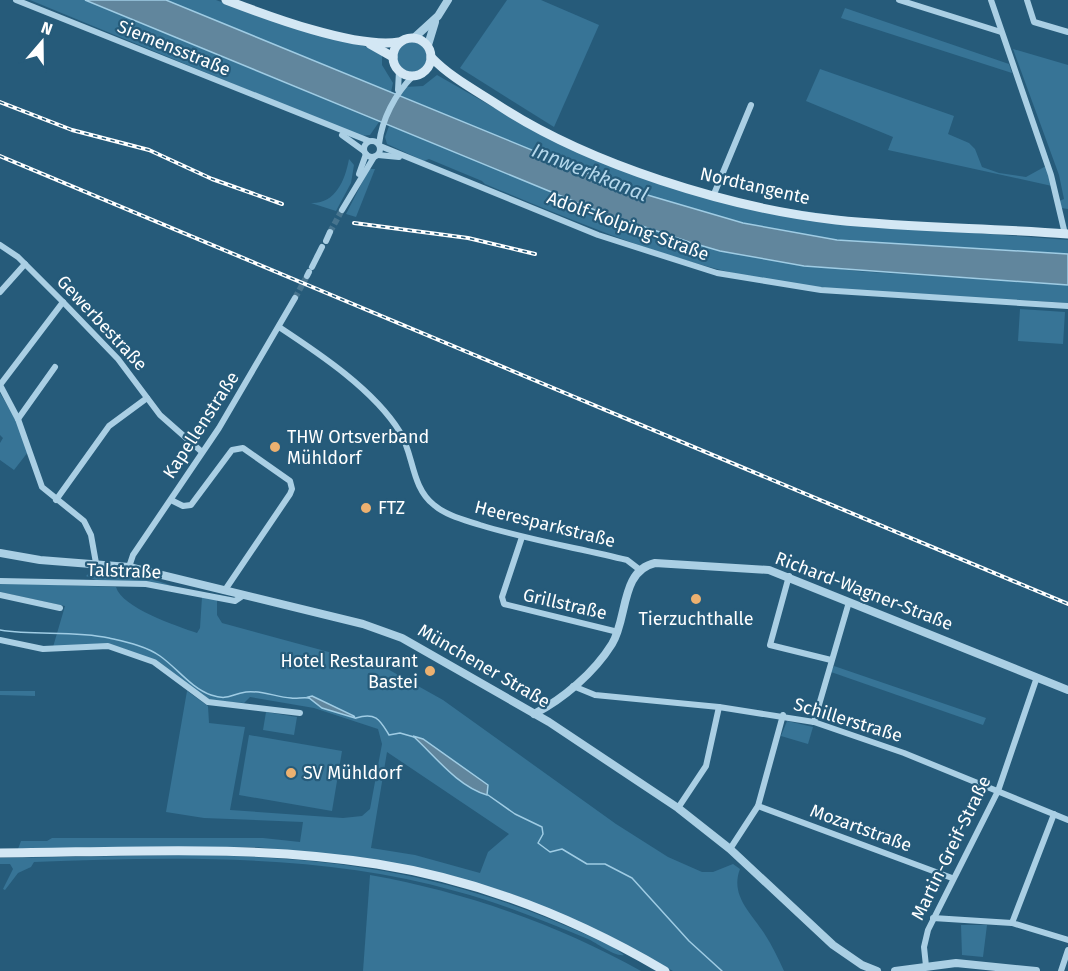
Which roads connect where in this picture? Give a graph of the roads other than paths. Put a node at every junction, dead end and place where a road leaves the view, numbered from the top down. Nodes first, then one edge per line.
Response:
1 (16, 0) edge
2 (226, 0) edge
3 (448, 0) edge
4 (899, 0) edge
5 (991, 0) edge
6 (1027, 0) edge
7 (438, 16) junction
8 (1001, 32) junction
9 (1068, 32) edge
10 (415, 38) junction
11 (356, 39) junction
12 (399, 42) junction
13 (428, 45) junction
14 (393, 57) junction
15 (432, 57) junction
16 (399, 71) junction
17 (425, 71) junction
18 (412, 76) junction
19 (459, 80) junction
20 (398, 90) junction
21 (751, 105) dead end
22 (321, 123) junction
23 (380, 132) junction
24 (370, 141) junction
25 (380, 145) junction
26 (365, 153) junction
27 (376, 156) junction
28 (402, 157) junction
29 (357, 180) junction
30 (714, 194) junction
31 (342, 210) tunnel mouth
32 (1059, 216) junction
33 (330, 232) tunnel mouth
34 (1054, 233) junction
35 (1067, 234) edge
36 (0, 245) edge
37 (25, 264) junction
38 (309, 272) tunnel mouth
39 (0, 292) edge
40 (296, 298) tunnel mouth
41 (63, 302) junction
42 (1068, 306) edge
43 (279, 327) junction
44 (55, 367) dead end
45 (0, 385) edge
46 (147, 398) junction
47 (18, 420) junction
48 (202, 452) junction
49 (56, 500) junction
50 (171, 500) junction
51 (522, 537) junction
52 (0, 553) edge
53 (96, 563) junction
54 (129, 567) junction
55 (640, 570) junction
56 (789, 576) junction
57 (0, 581) edge
58 (225, 590) junction
59 (244, 595) junction
60 (0, 596) edge
61 (849, 602) junction
62 (60, 608) dead end
63 (618, 632) junction
64 (0, 640) edge
65 (831, 660) junction
66 (1037, 677) junction
67 (573, 686) junction
68 (1068, 690) edge
69 (555, 703) junction
70 (719, 707) junction
71 (300, 713) dead end
72 (534, 714) junction
73 (783, 716) junction
74 (549, 722) junction
75 (814, 722) junction
76 (998, 792) junction
77 (758, 806) junction
78 (678, 808) junction
79 (1054, 814) junction
80 (1068, 820) edge
81 (730, 849) junction
82 (0, 853) edge
83 (952, 878) junction
84 (933, 918) junction
85 (1012, 923) junction
86 (1068, 940) edge
87 (1068, 950) edge
88 (926, 966) junction
89 (665, 971) edge
90 (877, 971) edge
91 (895, 971) edge
92 (1036, 971) edge
93 (1061, 971) edge

1 - 22 street, Siemensstraße
2 - 11 main road
3 - 7 street
4 - 8 street
5 - 8 street
6 - 9 street
7 - 10 street
7 - 13 street
8 - 32 street
10 - 12 main road
10 - 13 main road
11 - 12 main road
11 - 14 main road
12 - 14 main road
13 - 15 main road
14 - 16 main road
15 - 17 main road
15 - 19 main road, Nordtangente
16 - 18 main road
16 - 20 street
17 - 18 main road
17 - 19 main road, Nordtangente
18 - 20 street
19 - 30 main road, Nordtangente
20 - 23 street
21 - 30 street
22 - 24 street, Siemensstraße
22 - 26 street, Siemensstraße
23 - 24 street
23 - 25 street
24 - 25 street, Siemensstraße
24 - 26 street
25 - 27 street
25 - 28 street, Adolf-Kolping-Straße
26 - 27 street, Siemensstraße
26 - 29 street
27 - 28 street, Adolf-Kolping-Straße
27 - 29 street
28 - 42 street, Adolf-Kolping-Straße
29 - 31 street
30 - 34 main road, Nordtangente
32 - 34 street
32 - 35 street
33 - 38 street
34 - 35 main road, Nordtangente
36 - 37 street, Gewerbestraße
37 - 39 street
37 - 41 street, Gewerbestraße
40 - 43 street, Kapellenstraße
41 - 45 street
41 - 46 street, Gewerbestraße
43 - 48 street, Kapellenstraße
43 - 51 street, Heeresparkstraße
44 - 47 street
45 - 47 street
46 - 48 street, Gewerbestraße
46 - 49 street
47 - 49 street
48 - 50 street, Kapellenstraße
49 - 53 street
50 - 54 street, Kapellenstraße
50 - 58 street
51 - 55 street, Heeresparkstraße
51 - 63 street, Grillstraße
52 - 53 street, Münchener Straße
53 - 54 street, Münchener Straße
54 - 58 street, Münchener Straße
55 - 56 street, Richard-Wagner-Straße
55 - 63 street
56 - 61 street, Richard-Wagner-Straße
56 - 65 street
57 - 59 street, Talstraße
58 - 59 street, Münchener Straße
59 - 72 street, Münchener Straße
60 - 62 street
61 - 65 street
61 - 66 street, Richard-Wagner-Straße
63 - 67 street
64 - 71 street
65 - 75 street
66 - 68 street, Richard-Wagner-Straße
66 - 76 street, Martin-Greif-Straße
67 - 69 street
67 - 70 street, Schillerstraße
69 - 72 street
69 - 74 street
70 - 73 street, Schillerstraße
70 - 78 street
72 - 74 street, Münchener Straße
73 - 75 street, Schillerstraße
73 - 77 street
74 - 78 street, Münchener Straße
75 - 76 street, Schillerstraße
76 - 79 street, Schillerstraße
76 - 83 street, Martin-Greif-Straße
77 - 81 street
77 - 83 street, Mozartstraße
78 - 81 street, Münchener Straße
79 - 80 street, Schillerstraße
79 - 85 street
81 - 90 street, Münchener Straße
82 - 89 main road
83 - 84 street, Martin-Greif-Straße
84 - 85 street
84 - 88 street, Martin-Greif-Straße
85 - 86 street
87 - 93 street
88 - 91 street
88 - 92 street

